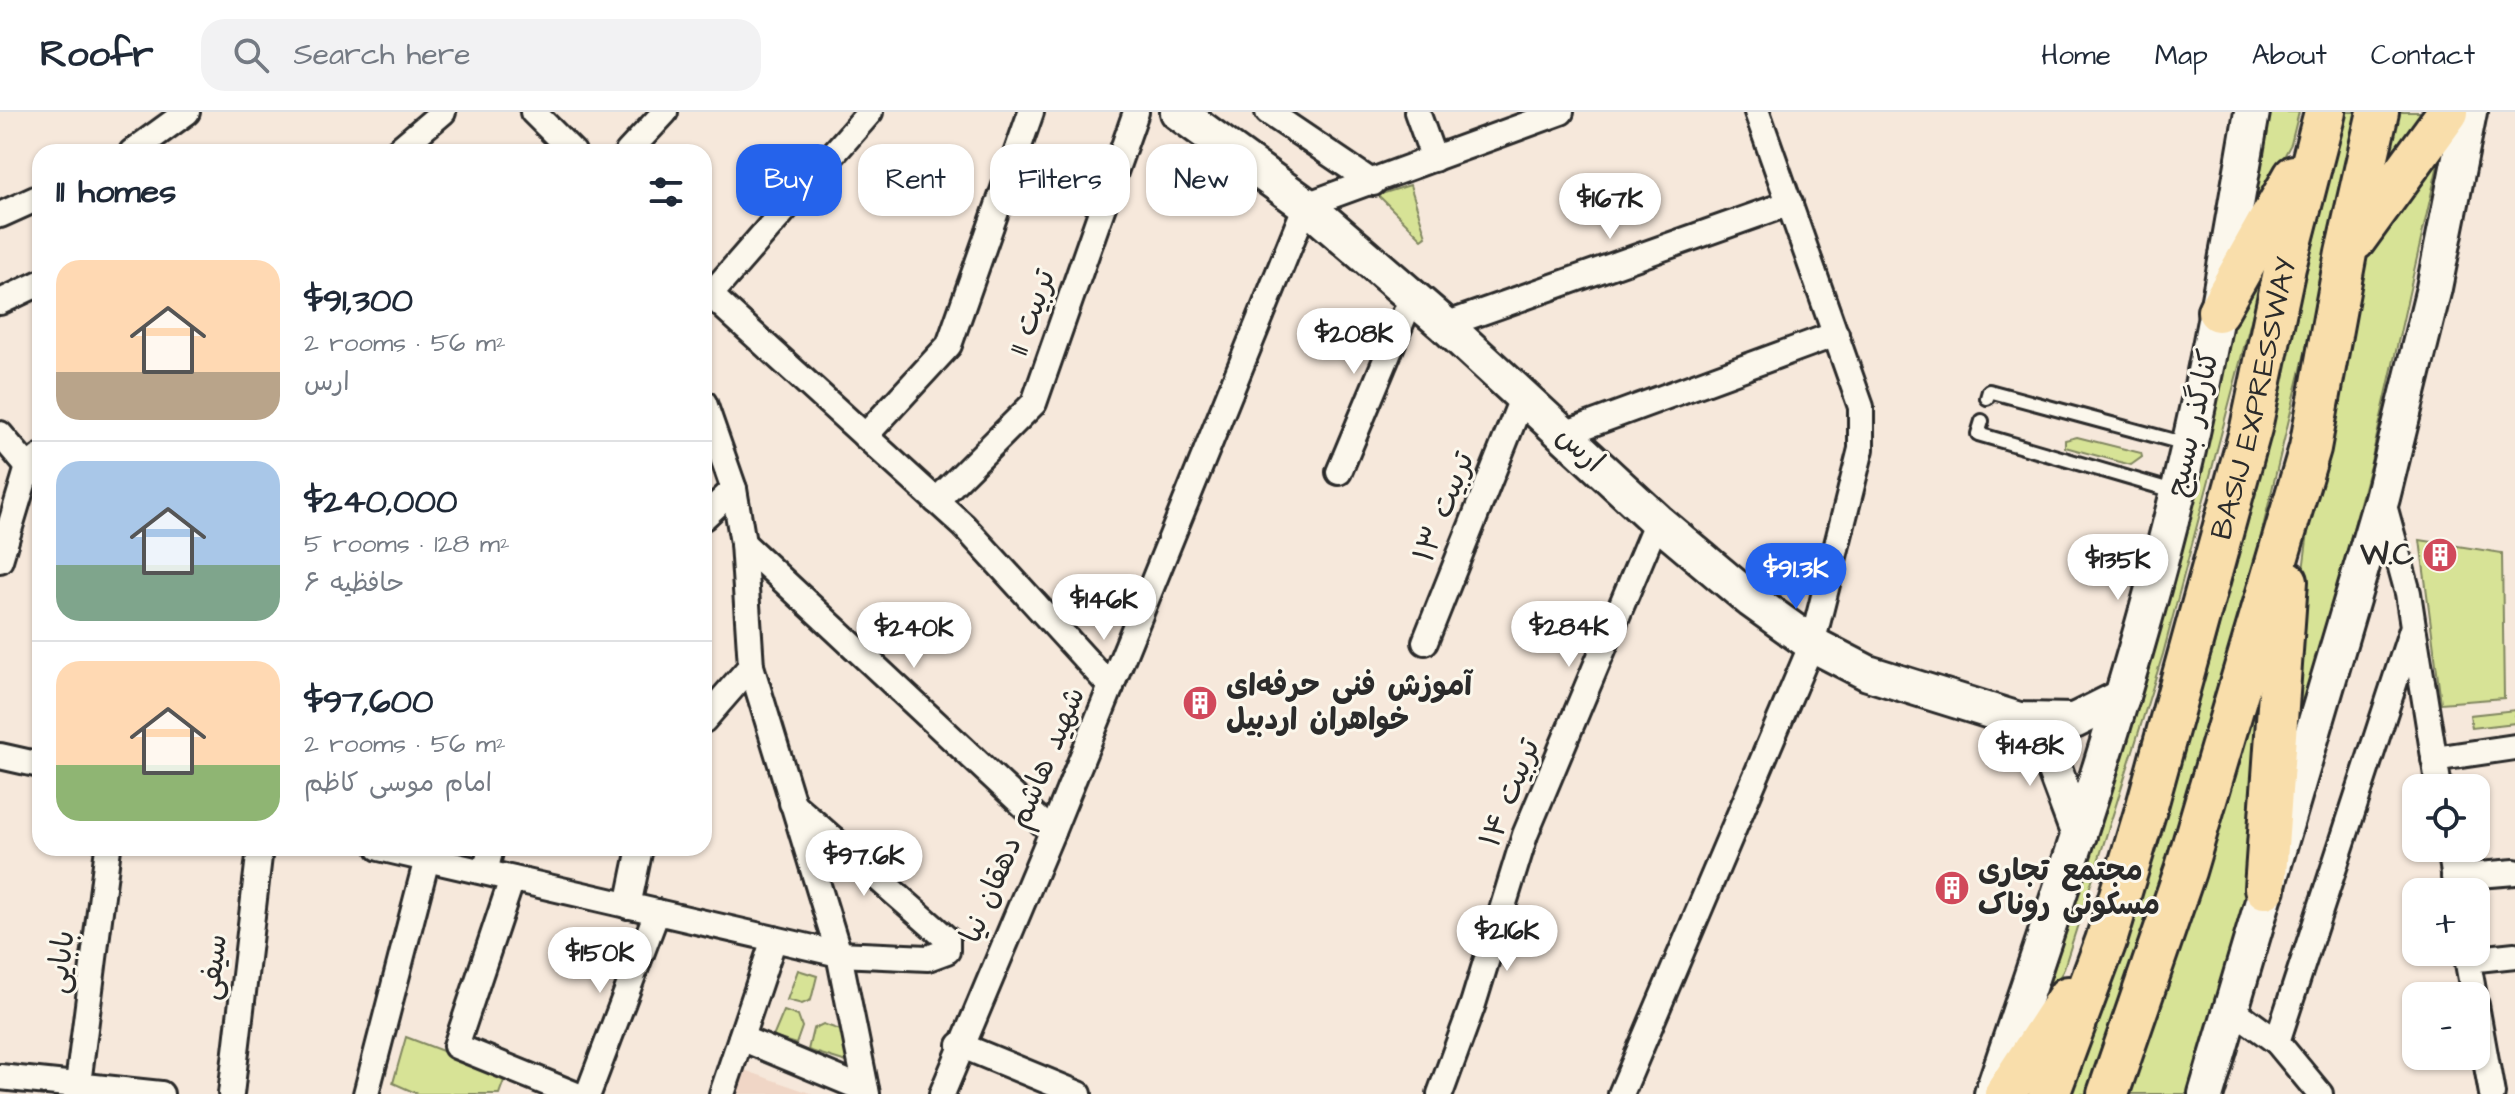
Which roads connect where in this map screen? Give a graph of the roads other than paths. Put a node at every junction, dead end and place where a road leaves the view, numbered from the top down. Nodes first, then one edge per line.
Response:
1 (187, 112) edge
2 (443, 112) edge
3 (533, 112) edge
4 (665, 112) edge
5 (870, 112) edge
6 (1031, 112) edge
7 (1136, 112) edge
8 (1178, 112) edge
9 (1268, 112) edge
10 (1417, 112) edge
11 (1561, 112) edge
12 (1757, 112) edge
13 (2252, 112) edge
14 (2378, 112) edge
15 (2448, 112) edge
16 (2469, 112) edge
17 (2324, 118) edge
18 (143, 144) edge
19 (405, 144) edge
20 (565, 144) edge
21 (635, 144) edge
22 (1434, 159) junction
23 (1373, 183) junction
24 (32, 201) edge
25 (1790, 203) junction
26 (1306, 205) junction
27 (0, 215) edge
28 (2346, 253) junction
29 (32, 287) edge
30 (712, 288) edge
31 (1412, 297) junction
32 (712, 300) edge
33 (0, 302) edge
34 (2218, 311) junction
35 (1445, 325) junction
36 (1836, 334) junction
37 (1523, 396) junction
38 (1987, 398) dead end
39 (1982, 421) dead end
40 (712, 426) edge
41 (0, 434) edge
42 (1564, 434) junction
43 (865, 436) junction
44 (2189, 445) junction
45 (32, 462) edge
46 (1339, 472) dead end
47 (32, 476) edge
48 (734, 489) junction
49 (2178, 493) junction
50 (2382, 498) junction
51 (936, 501) junction
52 (2293, 507) junction
53 (712, 510) edge
54 (1657, 521) junction
55 (743, 543) junction
56 (0, 560) edge
57 (2413, 626) junction
58 (1425, 642) dead end
59 (1812, 644) junction
60 (751, 666) junction
61 (1111, 687) junction
62 (2122, 697) junction
63 (712, 711) edge
64 (2019, 720) junction
65 (2515, 747) edge
66 (0, 756) edge
67 (2434, 759) junction
68 (32, 763) edge
69 (2437, 774) edge
70 (792, 803) junction
71 (1052, 832) junction
72 (2079, 835) junction
73 (107, 856) edge
74 (259, 856) edge
75 (414, 856) edge
76 (489, 856) edge
77 (638, 856) edge
78 (427, 859) junction
79 (485, 872) junction
80 (2515, 872) edge
81 (2488, 878) edge
82 (512, 879) junction
83 (2265, 888) junction
84 (628, 906) junction
85 (657, 912) junction
86 (774, 939) junction
87 (2106, 941) junction
88 (839, 954) junction
89 (2515, 955) edge
90 (2490, 956) edge
91 (2232, 1009) junction
92 (741, 1038) junction
93 (2277, 1042) junction
94 (960, 1045) junction
95 (2488, 1070) edge
96 (0, 1077) edge
97 (78, 1084) junction
98 (131, 1092) edge
99 (866, 1092) edge
100 (161, 1094) edge
101 (231, 1094) edge
102 (366, 1094) edge
103 (574, 1094) edge
104 (588, 1094) edge
105 (722, 1094) edge
106 (942, 1094) edge
107 (1079, 1094) edge
108 (1440, 1094) edge
109 (1621, 1094) edge
110 (1992, 1094) edge
111 (2005, 1094) edge
112 (2049, 1094) edge
113 (2108, 1094) edge
114 (2206, 1094) edge
115 (2320, 1094) edge
116 (2492, 1094) edge

1 - 18 street
2 - 19 street
3 - 20 street
4 - 21 street
5 - 30 street
6 - 43 street
7 - 51 street, تربیت 11
8 - 26 main road, ارس
9 - 23 street
10 - 22 street
11 - 22 street
12 - 25 street
13 - 34 main road, کنارگذر بسیج
14 - 28 highway, BASIJ EXPRESSWAY
15 - 28 highway
16 - 50 main road
17 - 34 highway
17 - 87 highway, BASIJ EXPRESSWAY
22 - 23 street
23 - 26 street
24 - 27 street
25 - 35 street
25 - 36 street
26 - 31 main road, ارس
26 - 61 street, شهید هاشم دهقان نیا
28 - 52 highway, BASIJ EXPRESSWAY
29 - 33 street
31 - 35 main road, ارس
31 - 46 street
32 - 43 street
34 - 44 main road, کنارگذر بسیج
35 - 37 main road, ارس
36 - 42 street
36 - 59 street
37 - 42 main road, ارس
37 - 58 street, تربیت ۱۳
38 - 44 lane
39 - 49 lane
40 - 48 street
41 - 45 street
42 - 54 main road, ارس
43 - 51 street
44 - 49 main road, کنارگذر بسیج
47 - 56 street
48 - 53 street
48 - 55 street
49 - 62 main road, کنارگذر بسیج
50 - 57 street
50 - 83 main road
51 - 61 street
52 - 83 highway
52 - 113 highway, BASIJ EXPRESSWAY
54 - 59 main road, ارس
54 - 108 street, تربیت ۱۴
55 - 60 street
55 - 71 street
57 - 67 street
57 - 93 street
59 - 64 main road, ارس
59 - 109 street
60 - 63 street
60 - 70 street
61 - 71 street, شهید هاشم دهقان نیا
62 - 64 main road, ارس
62 - 72 main road, کنارگذر بسیج
64 - 72 main road
65 - 67 street
66 - 68 street
67 - 69 street
70 - 88 street
70 - 88 street
71 - 94 street, شهید هاشم دهقان نیا
72 - 110 main road, کنارگذر بسیج
73 - 97 street, بابایی
74 - 101 street, سیفی
75 - 78 street
76 - 79 street
77 - 84 street
78 - 79 street
78 - 102 street
79 - 82 street
80 - 81 street
82 - 84 street
82 - 103 street
83 - 91 main road
84 - 85 street
85 - 86 street
85 - 104 street
86 - 88 street
86 - 92 street
87 - 111 highway
87 - 112 highway, BASIJ EXPRESSWAY
88 - 99 street
89 - 90 street
91 - 93 street
91 - 114 main road
92 - 99 street
92 - 105 street
93 - 115 street
94 - 106 street, شهید هاشم دهقان نیا
94 - 107 street
95 - 116 street
96 - 97 street
97 - 98 street
98 - 100 street

